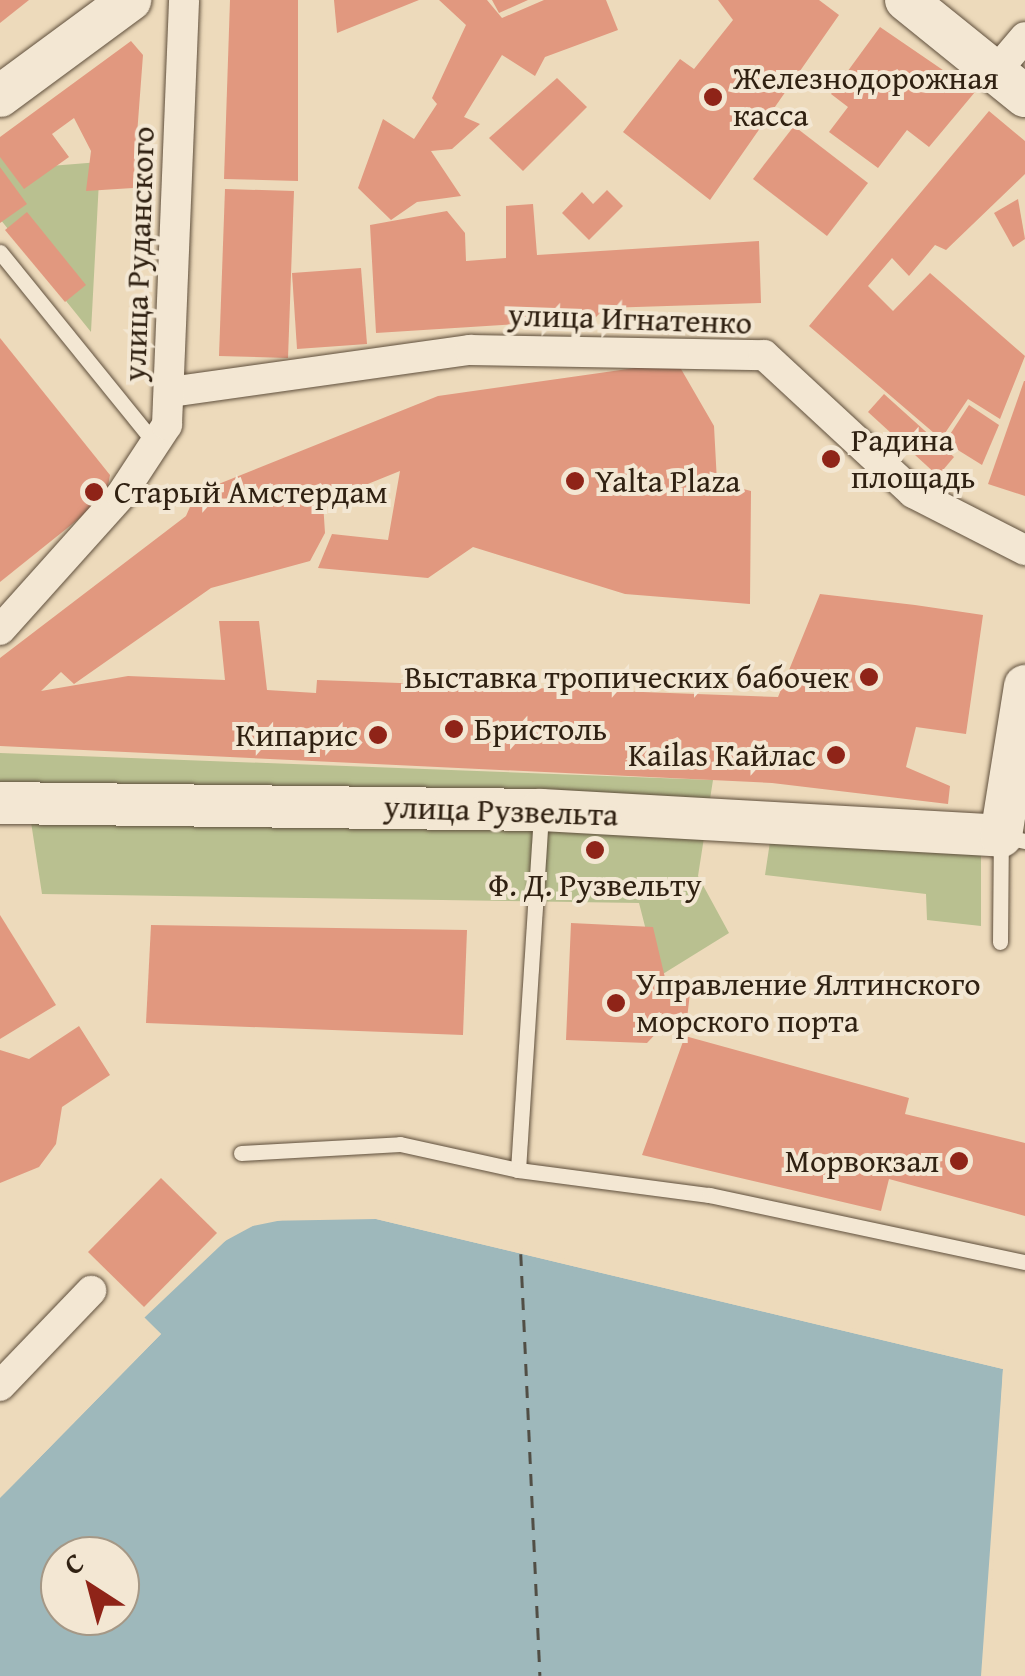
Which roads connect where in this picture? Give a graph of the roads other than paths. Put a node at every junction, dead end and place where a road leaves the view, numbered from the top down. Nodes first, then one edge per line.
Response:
1 (130, 0) edge
2 (184, 0) edge
3 (906, 0) edge
4 (1025, 36) edge
5 (1011, 84) edge
6 (0, 96) edge
7 (0, 252) edge
8 (170, 392) junction
9 (158, 447) junction
10 (1025, 550) edge
11 (0, 630) edge
12 (1025, 686) edge
13 (0, 804) edge
14 (541, 810) junction
15 (1013, 838) edge
16 (1000, 942) dead end
17 (241, 1153) dead end
18 (518, 1170) junction
19 (1025, 1262) edge
20 (92, 1291) dead end
21 (0, 1386) edge

1 - 6 main road
2 - 8 street, улица Руданского
3 - 5 main road
4 - 5 street
7 - 9 lane
8 - 9 street, улица Руданского
8 - 10 street, улица Игнатенко
9 - 11 street, улица Руданского
12 - 15 main road
13 - 14 main road, улица Рузвельта
14 - 15 main road, улица Рузвельта
14 - 18 lane
15 - 16 lane
17 - 18 lane
18 - 19 lane
20 - 21 street

